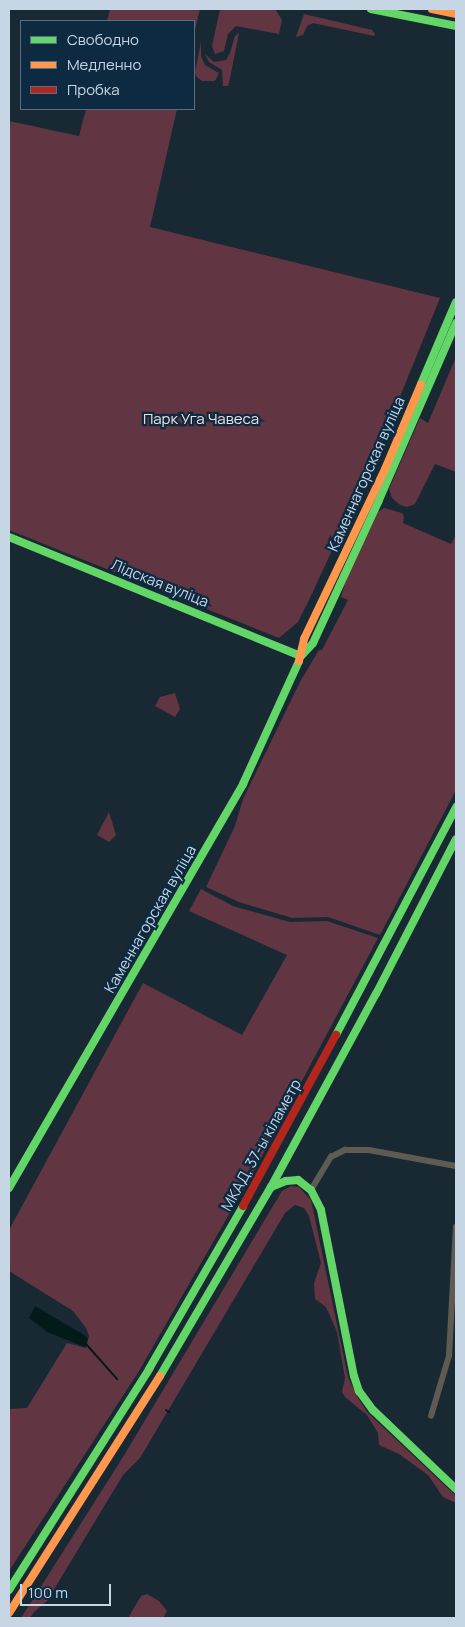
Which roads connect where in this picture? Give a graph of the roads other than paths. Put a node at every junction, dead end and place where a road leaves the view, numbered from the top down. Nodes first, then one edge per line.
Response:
1 (372, 9) edge
2 (432, 9) edge
3 (456, 14) edge
4 (456, 26) edge
5 (456, 302) edge
6 (456, 323) edge
7 (9, 537) edge
8 (301, 656) junction
9 (456, 807) edge
10 (456, 839) edge
11 (288, 1158) junction
12 (456, 1166) edge
13 (298, 1180) junction
14 (271, 1187) junction
15 (9, 1188) edge
16 (311, 1190) junction
17 (456, 1227) edge
18 (454, 1346) edge
19 (431, 1416) dead end
20 (456, 1489) edge
21 (9, 1590) edge
22 (9, 1613) edge

1 - 4 main road
2 - 3 main road
5 - 8 main road, Каменнагорская вуліца
6 - 8 main road, Каменнагорская вуліца
7 - 8 main road, Лідская вуліца
8 - 15 main road, Каменнагорская вуліца
9 - 21 main road, МКАД, 37-ы кіламетр
10 - 11 main road, МКАД, 37-ы кіламетр
11 - 13 main road
11 - 14 main road, МКАД, 37-ы кіламетр
12 - 16 street
13 - 14 main road
13 - 16 main road
14 - 22 main road, МКАД, 37-ы кіламетр
16 - 20 main road
17 - 18 street
18 - 19 street

